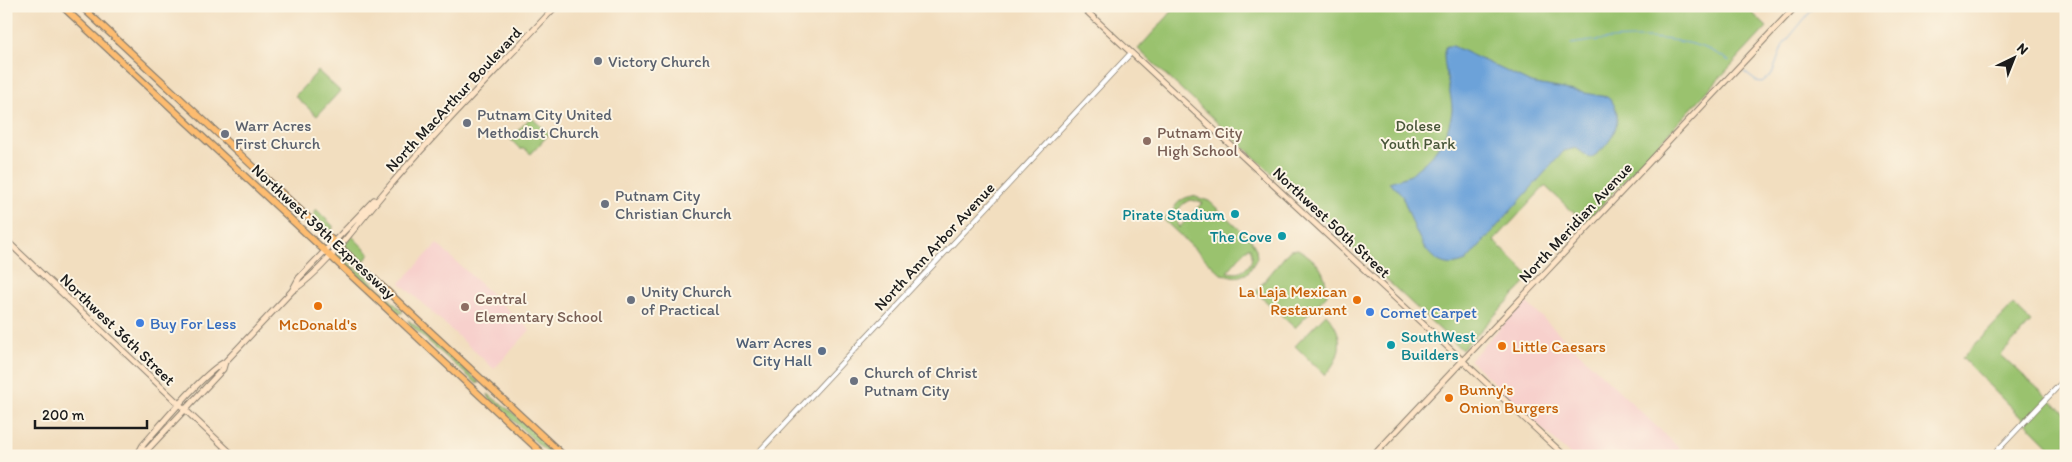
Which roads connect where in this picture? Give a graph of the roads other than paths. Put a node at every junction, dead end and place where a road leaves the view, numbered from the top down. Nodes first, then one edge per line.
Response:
1 (62, 6) edge
2 (81, 6) edge
3 (556, 6) edge
4 (1081, 6) edge
5 (1796, 6) edge
6 (98, 22) junction
7 (86, 29) junction
8 (1131, 52) junction
9 (142, 64) junction
10 (134, 73) junction
11 (184, 102) junction
12 (192, 109) junction
13 (175, 111) junction
14 (183, 118) junction
15 (6, 240) edge
16 (336, 243) junction
17 (325, 250) junction
18 (330, 255) junction
19 (292, 291) junction
20 (1463, 360) junction
21 (225, 362) junction
22 (2066, 378) edge
23 (180, 405) junction
24 (185, 410) junction
25 (139, 454) edge
26 (234, 456) edge
27 (545, 456) edge
28 (564, 456) edge
29 (755, 456) edge
30 (1373, 456) edge
31 (1565, 456) edge
32 (1992, 456) edge

1 - 7 highway, Northwest 39th Expressway
2 - 6 highway, Northwest 39th Expressway
3 - 16 main road, North MacArthur Boulevard
4 - 8 main road, Northwest 50th Street
5 - 20 main road, North Meridian Avenue
6 - 7 highway
6 - 9 highway, Northwest 39th Expressway
7 - 10 highway, Northwest 39th Expressway
8 - 20 main road, Northwest 50th Street
8 - 29 street, North Ann Arbor Avenue
9 - 10 highway
9 - 11 highway, Northwest 39th Expressway
10 - 13 highway, Northwest 39th Expressway
11 - 12 highway, Northwest 39th Expressway
11 - 13 highway
12 - 14 highway
12 - 16 highway, Northwest 39th Expressway
13 - 14 highway, Northwest 39th Expressway
14 - 17 highway, Northwest 39th Expressway
15 - 23 main road, Northwest 36th Street
16 - 17 main road, North MacArthur Boulevard
16 - 18 main road, North MacArthur Boulevard
16 - 28 highway, Northwest 39th Expressway
17 - 18 highway, Northwest 39th Expressway
17 - 19 main road, North MacArthur Boulevard
18 - 19 main road, North MacArthur Boulevard
18 - 27 highway, Northwest 39th Expressway
19 - 21 main road, North MacArthur Boulevard
20 - 30 main road, North Meridian Avenue
20 - 31 main road, Northwest 50th Street
21 - 23 main road, North MacArthur Boulevard
21 - 24 main road, North MacArthur Boulevard
22 - 32 street
23 - 24 main road, Northwest 36th Street
23 - 25 main road, North MacArthur Boulevard
24 - 25 main road, North MacArthur Boulevard
24 - 26 main road, Northwest 36th Street

